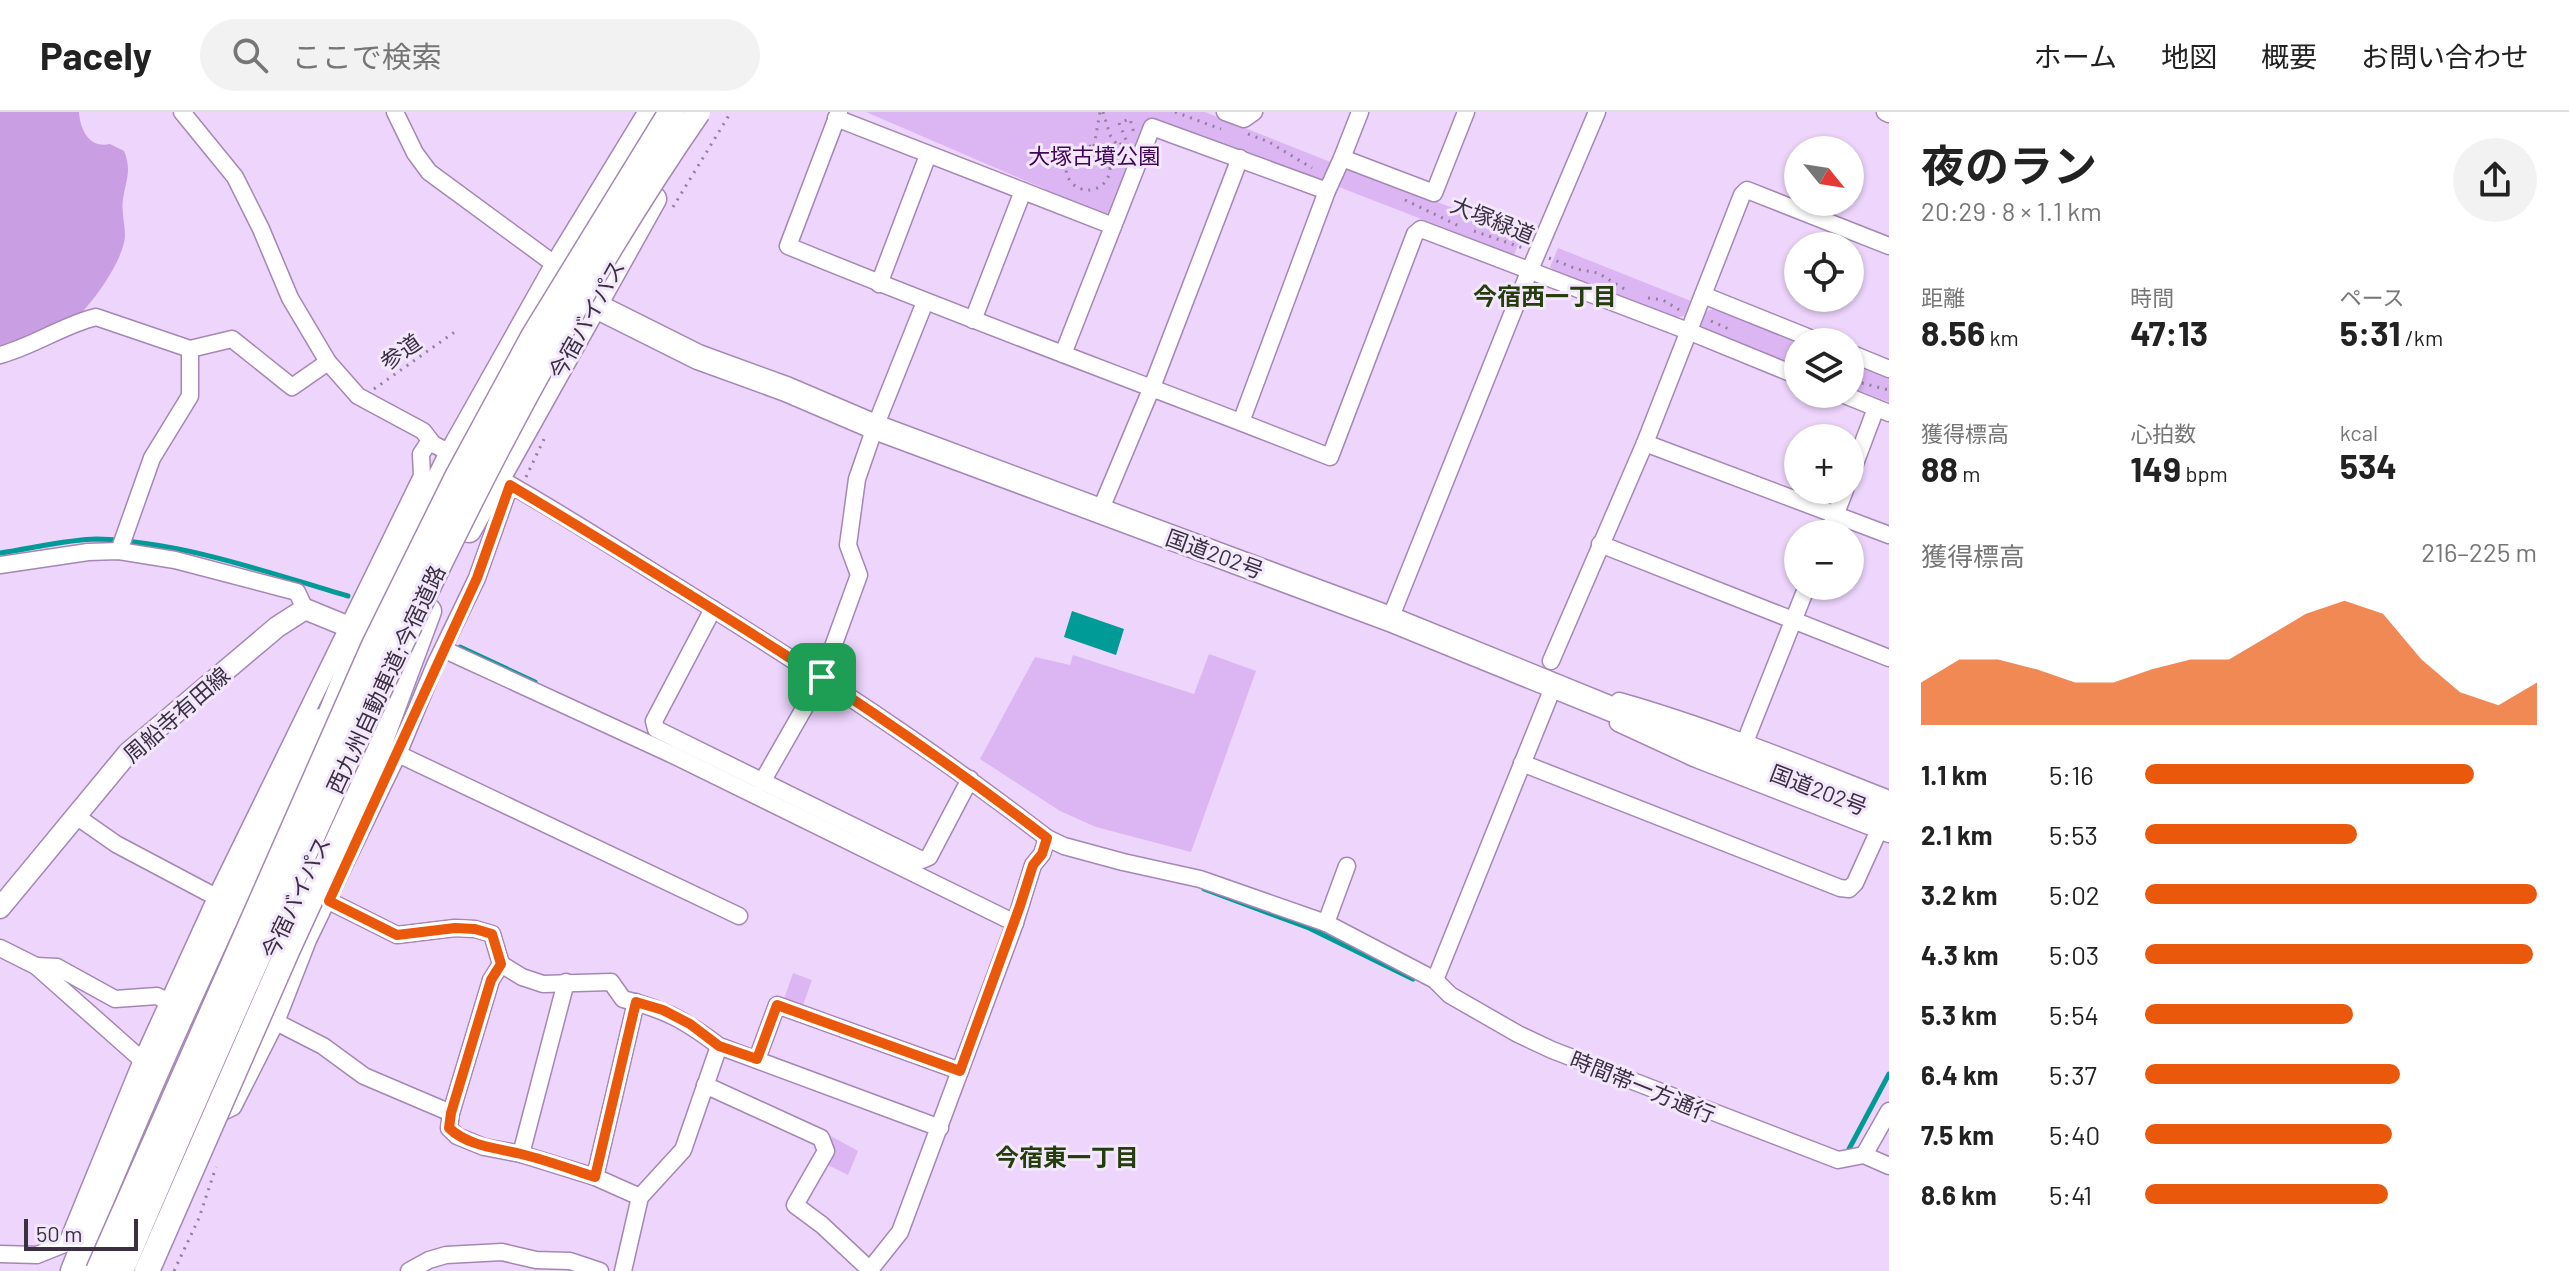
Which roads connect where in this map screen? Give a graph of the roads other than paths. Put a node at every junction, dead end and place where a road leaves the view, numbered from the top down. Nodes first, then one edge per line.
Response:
1 (182, 112) edge
2 (395, 112) edge
3 (671, 112) edge
4 (698, 112) edge
5 (708, 112) edge
6 (1225, 112) edge
7 (1254, 112) edge
8 (1360, 112) edge
9 (1466, 112) edge
10 (1597, 112) edge
11 (643, 115) edge
12 (838, 115) edge
13 (928, 155) junction
14 (1240, 158) junction
15 (1342, 158) junction
16 (1023, 191) junction
17 (1327, 191) junction
18 (1113, 226) junction
19 (1889, 246) edge
20 (557, 266) junction
21 (1529, 272) junction
22 (879, 284) junction
23 (1703, 295) junction
24 (925, 302) junction
25 (594, 305) junction
26 (973, 320) junction
27 (1691, 324) junction
28 (1785, 328) edge
29 (190, 349) junction
30 (1063, 354) junction
31 (0, 355) edge
32 (1864, 359) edge
33 (328, 362) junction
34 (1784, 369) edge
35 (1889, 369) edge
36 (1152, 387) junction
37 (1864, 403) edge
38 (1883, 410) edge
39 (1241, 422) junction
40 (875, 427) junction
41 (1645, 443) junction
42 (442, 448) junction
43 (1864, 449) edge
44 (503, 481) junction
45 (1840, 504) edge
46 (1100, 511) junction
47 (1836, 515) junction
48 (1834, 520) edge
49 (1889, 535) edge
50 (1600, 544) junction
51 (119, 551) junction
52 (0, 565) edge
53 (1802, 600) edge
54 (305, 609) junction
55 (713, 609) junction
56 (429, 611) junction
57 (1390, 619) junction
58 (1794, 620) junction
59 (357, 628) junction
60 (443, 649) junction
61 (1889, 658) edge
62 (822, 677) junction
63 (1554, 678) junction
64 (1745, 742) junction
65 (398, 754) junction
66 (1522, 763) junction
67 (970, 779) junction
68 (762, 782) junction
69 (1889, 799) edge
70 (76, 816) junction
71 (1886, 827) edge
72 (1047, 838) junction
73 (1347, 866) dead end
74 (216, 897) junction
75 (329, 901) junction
76 (0, 908) edge
77 (739, 916) dead end
78 (1015, 923) junction
79 (1326, 923) junction
80 (0, 948) edge
81 (501, 964) junction
82 (36, 966) junction
83 (1435, 980) junction
84 (566, 982) junction
85 (169, 1002) junction
86 (636, 1002) junction
87 (276, 1022) junction
88 (719, 1046) junction
89 (757, 1059) junction
90 (142, 1060) junction
91 (960, 1071) junction
92 (705, 1085) junction
93 (1889, 1111) edge
94 (451, 1113) junction
95 (199, 1117) junction
96 (940, 1128) junction
97 (521, 1154) junction
98 (1864, 1155) junction
99 (136, 1164) junction
100 (1889, 1166) edge
101 (595, 1177) junction
102 (174, 1179) junction
103 (640, 1197) junction
104 (0, 1254) edge
105 (73, 1271) edge
106 (90, 1271) edge
107 (98, 1271) edge
108 (121, 1271) edge
109 (133, 1271) edge
110 (147, 1271) edge
111 (409, 1271) edge
112 (600, 1271) edge
113 (623, 1271) edge
114 (870, 1271) edge

1 - 33 street, 時間帯一方通行
2 - 20 street
3 - 107 highway, 西九州自動車道;今宿道路, bridge
4 - 108 highway, 西九州自動車道;今宿道路, bridge
5 - 25 highway, 今宿バイパス
6 - 7 street
8 - 15 street
9 - 15 street
10 - 21 street
11 - 20 highway, 今宿バイパス
12 - 13 street
12 - 22 street
13 - 16 street
13 - 22 street
14 - 17 street
14 - 18 street
14 - 36 street
15 - 17 street
16 - 18 street
16 - 26 street
17 - 39 street
18 - 30 street
19 - 23 street
20 - 25 highway, 国道202号
20 - 42 highway, 今宿バイパス
21 - 27 street
21 - 39 street
21 - 57 street
22 - 24 street
23 - 27 street
23 - 28 street
24 - 26 street
24 - 40 street
25 - 40 highway, 国道202号
25 - 44 highway, 今宿バイパス
26 - 30 street
27 - 34 street
27 - 41 street
29 - 31 street
29 - 33 street
29 - 51 street
30 - 36 street
32 - 35 street
33 - 42 street, 時間帯一方通行
36 - 39 street
36 - 46 street
37 - 38 street
38 - 43 street
40 - 46 highway, 国道202号
40 - 62 street
41 - 47 street
41 - 50 street
42 - 44 street, 時間帯一方通行
42 - 59 highway, 今宿バイパス
44 - 55 street, 時間帯一方通行
44 - 56 highway, 今宿バイパス
44 - 60 street
45 - 47 street
46 - 57 highway, 国道202号
47 - 48 street
47 - 49 street
50 - 58 street
50 - 63 street
51 - 52 street
51 - 54 street
53 - 58 street
54 - 59 main road
54 - 70 main road, 周船寺有田線
55 - 62 street, 時間帯一方通行
55 - 68 street
56 - 95 highway, 今宿バイパス
56 - 110 highway, bridge
57 - 63 highway, 国道202号
58 - 61 street
58 - 64 street
59 - 74 street
59 - 99 highway, 今宿バイパス
59 - 105 highway
60 - 65 street
60 - 78 street
62 - 67 street, 時間帯一方通行
62 - 68 street
63 - 64 street
63 - 66 street
63 - 71 highway, 国道202号
64 - 69 street
65 - 75 street
65 - 77 street
66 - 71 street
66 - 83 street
67 - 68 street
67 - 72 street, 時間帯一方通行
70 - 74 street
70 - 76 main road, 周船寺有田線
72 - 78 street
72 - 79 street, 時間帯一方通行
73 - 79 street
74 - 85 street
75 - 81 street
75 - 87 street
78 - 91 street
79 - 83 street, 時間帯一方通行
80 - 82 street
81 - 84 street
81 - 94 street
82 - 85 street
82 - 90 street
83 - 98 street, 時間帯一方通行
84 - 86 street
84 - 97 street
85 - 90 street
86 - 88 street
86 - 101 street
87 - 94 street
87 - 95 street
88 - 89 street
88 - 92 street
89 - 91 street
89 - 96 street
90 - 104 street
91 - 96 street
92 - 103 street
92 - 114 street
93 - 98 street
94 - 97 street
95 - 102 highway, 今宿バイパス
96 - 114 street
97 - 101 street
98 - 100 street
99 - 102 street
99 - 106 highway, 今宿バイパス
101 - 103 street
102 - 109 highway, 今宿バイパス
103 - 113 street
111 - 112 street

